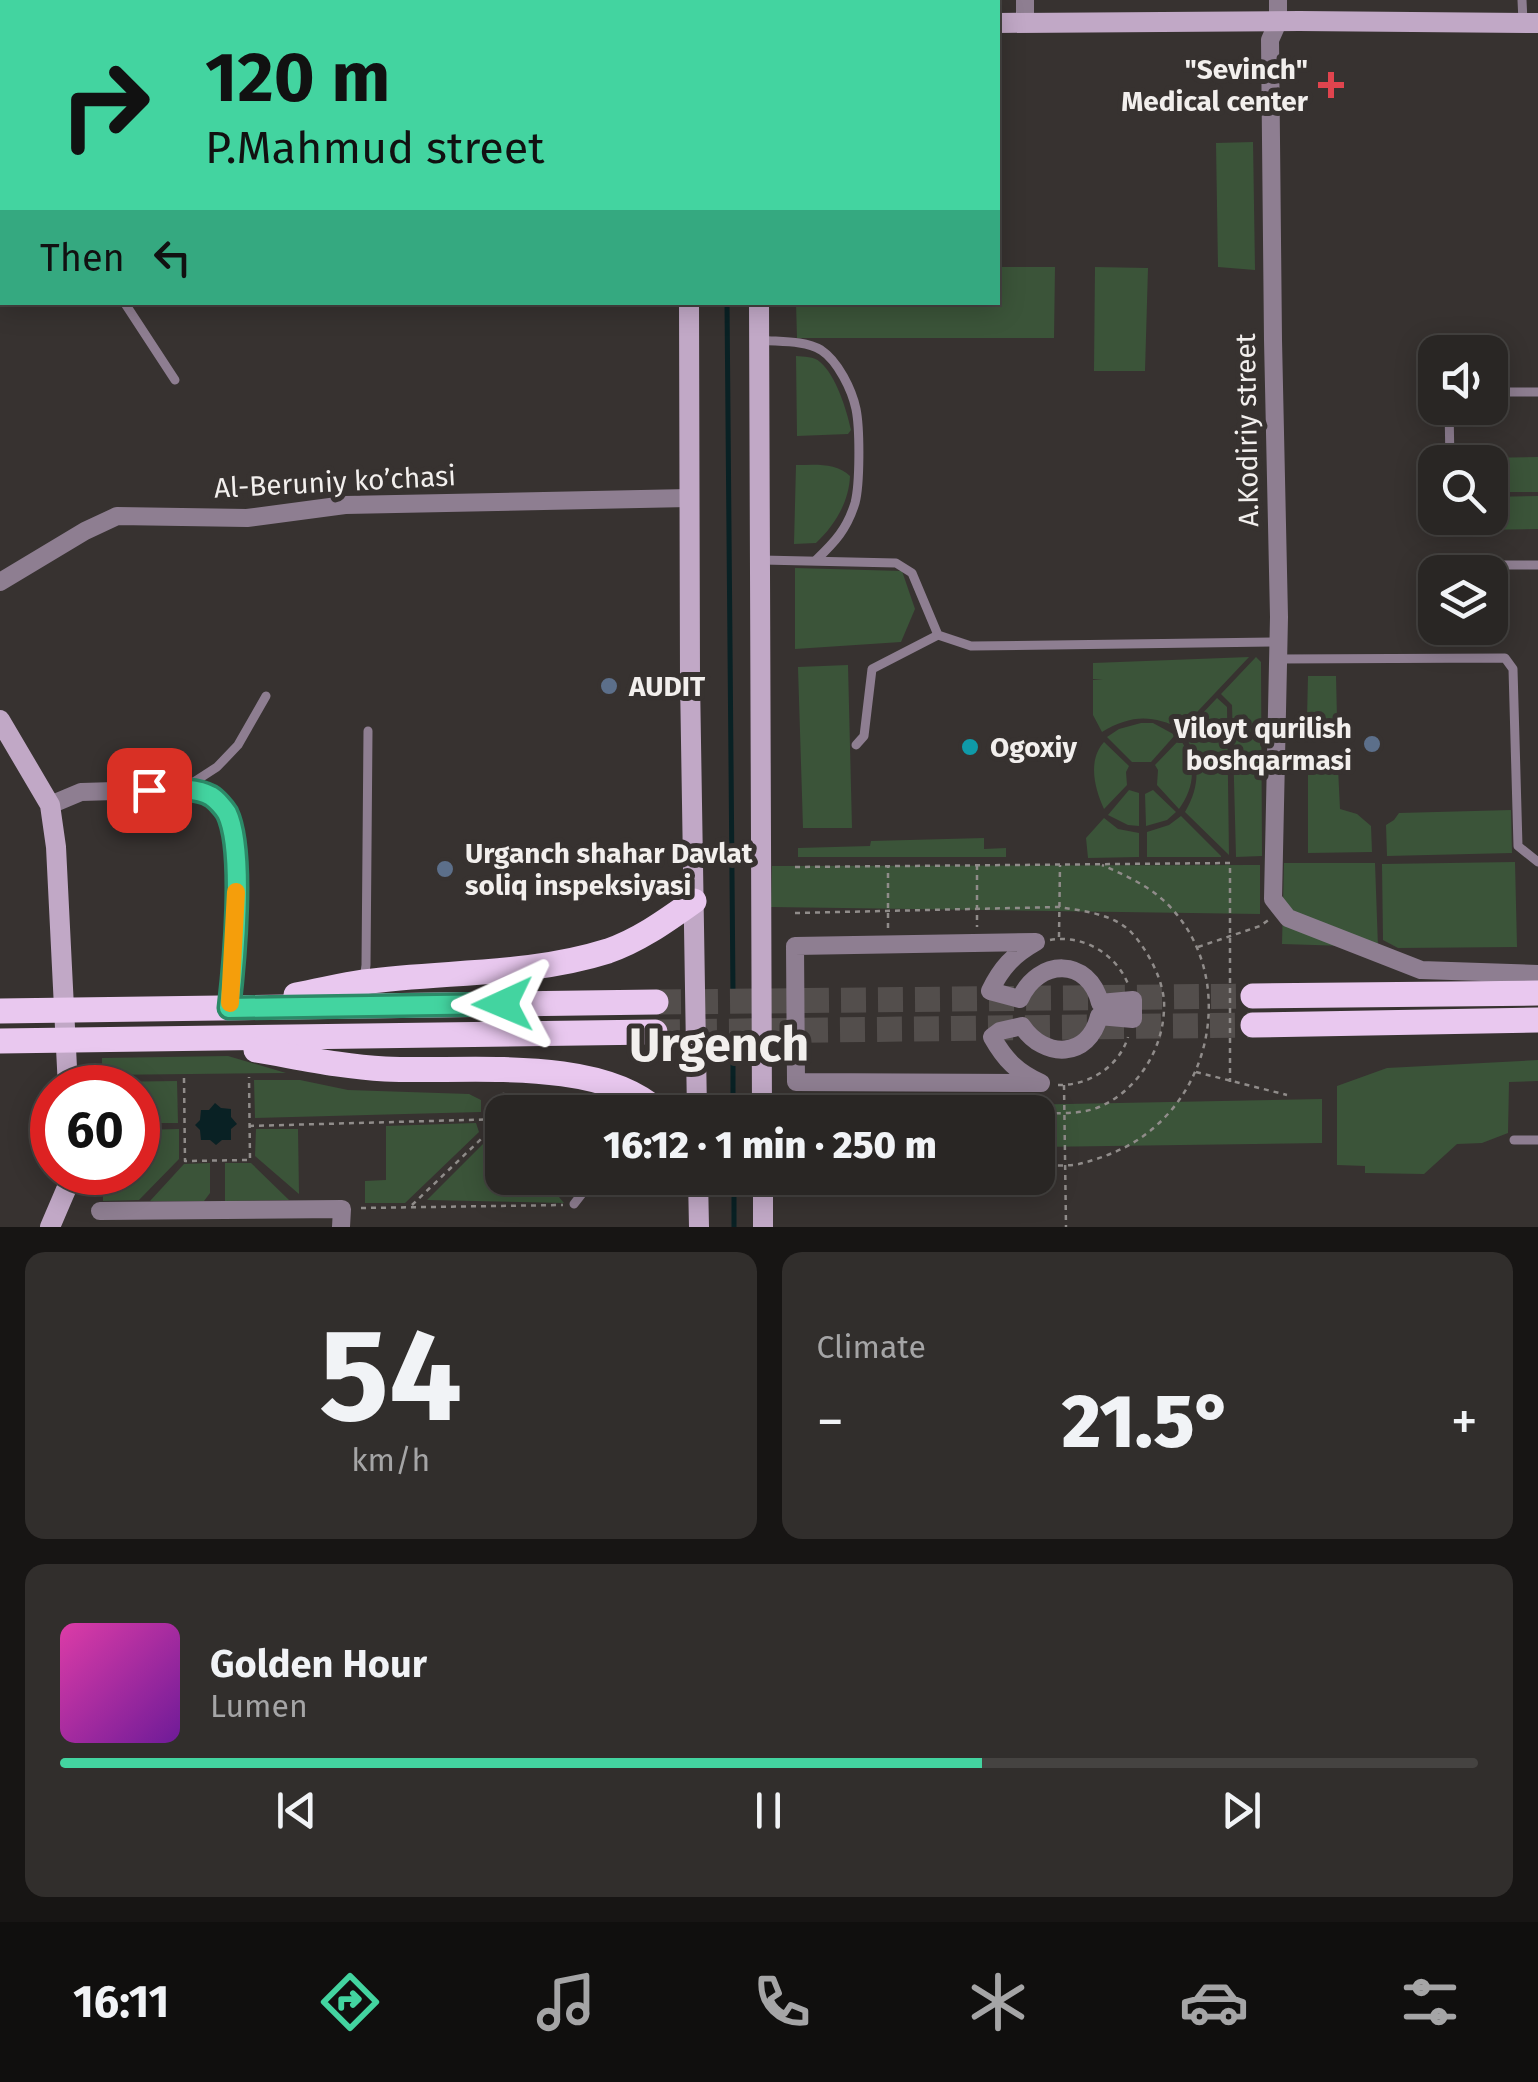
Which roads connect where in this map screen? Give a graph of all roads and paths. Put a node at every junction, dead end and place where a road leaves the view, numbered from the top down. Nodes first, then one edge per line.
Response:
1 (1025, 0) edge
2 (1278, 11) edge
3 (1528, 15) edge
4 (1025, 22) junction
5 (1000, 23) edge
6 (126, 305) edge
7 (689, 305) edge
8 (759, 305) edge
9 (760, 340) junction
10 (176, 380) dead end
11 (1508, 392) edge
12 (1538, 392) edge
13 (689, 498) junction
14 (761, 560) junction
15 (816, 560) junction
16 (1508, 565) edge
17 (1538, 565) edge
18 (0, 582) edge
19 (938, 636) junction
20 (1279, 651) junction
21 (266, 696) dead end
22 (0, 720) edge
23 (368, 731) dead end
24 (856, 745) dead end
25 (183, 789) junction
26 (50, 805) junction
27 (1538, 862) edge
28 (977, 864) dead end
29 (1060, 864) junction
30 (1100, 864) junction
31 (888, 866) junction
32 (794, 867) dead end
33 (694, 901) junction
34 (1283, 911) junction
35 (1230, 935) junction
36 (1059, 938) junction
37 (1036, 942) junction
38 (977, 943) junction
39 (888, 944) junction
40 (1197, 947) junction
41 (1538, 974) edge
42 (364, 982) junction
43 (1538, 993) edge
44 (1253, 996) tunnel mouth
45 (656, 1002) tunnel mouth
46 (229, 1008) junction
47 (1133, 1009) junction
48 (0, 1010) edge
49 (65, 1010) junction
50 (1538, 1020) edge
51 (1253, 1025) tunnel mouth
52 (655, 1032) tunnel mouth
53 (182, 1039) junction
54 (0, 1041) edge
55 (64, 1041) junction
56 (66, 1065) edge
57 (1195, 1072) junction
58 (249, 1077) dead end
59 (184, 1078) dead end
60 (1230, 1082) junction
61 (1041, 1083) junction
62 (1064, 1085) junction
63 (631, 1095) edge
64 (697, 1095) edge
65 (762, 1095) edge
66 (1287, 1095) dead end
67 (485, 1119) edge
68 (249, 1126) junction
69 (485, 1135) edge
70 (1514, 1140) dead end
71 (1538, 1140) edge
72 (1055, 1164) edge
73 (1065, 1164) junction
74 (64, 1195) edge
75 (566, 1195) edge
76 (581, 1195) edge
77 (698, 1195) edge
78 (763, 1195) edge
79 (574, 1204) junction
80 (411, 1206) junction
81 (100, 1211) dead end
82 (342, 1218) edge
83 (50, 1227) edge
84 (699, 1227) edge
85 (763, 1227) edge
86 (1066, 1227) edge

1 - 4 street
2 - 3 main road
2 - 4 main road
2 - 20 street, A.Kodiriy street
4 - 5 main road
6 - 10 lane
7 - 13 main road
8 - 9 main road
9 - 14 main road
9 - 15 lane
11 - 12 lane
13 - 18 street, Al-Beruniy ko’chasi
13 - 33 main road
14 - 15 lane
14 - 65 main road
15 - 19 lane
16 - 17 lane
19 - 20 lane
19 - 24 lane
20 - 27 lane
20 - 34 street, A.Kodiriy street
21 - 25 lane
22 - 26 main road
23 - 42 lane
25 - 26 street
25 - 46 street
26 - 49 main road
28 - 38 path
29 - 30 path
29 - 31 path
29 - 36 path
30 - 35 path
30 - 40 path
31 - 32 path
31 - 39 path
33 - 42 main road
33 - 64 main road
34 - 35 path
34 - 41 street
35 - 40 path
35 - 60 path
36 - 37 path
36 - 47 path
37 - 38 street
37 - 47 street
38 - 39 street
39 - 61 street
40 - 57 path
42 - 46 main road
43 - 44 main road
45 - 46 main road
46 - 49 main road
47 - 61 street
47 - 62 path
48 - 49 main road
49 - 55 main road
50 - 51 main road
52 - 53 main road
53 - 55 main road
53 - 63 main road
54 - 55 main road
55 - 56 main road
57 - 60 path
57 - 73 path
58 - 68 path
59 - 68 path
60 - 66 path
61 - 62 path
62 - 73 path
67 - 68 path
69 - 80 path
70 - 71 lane
72 - 73 path
73 - 86 path
74 - 83 main road
75 - 79 path
76 - 79 lane
77 - 84 main road
78 - 85 main road
79 - 80 path
80 - 82 path
81 - 82 street

